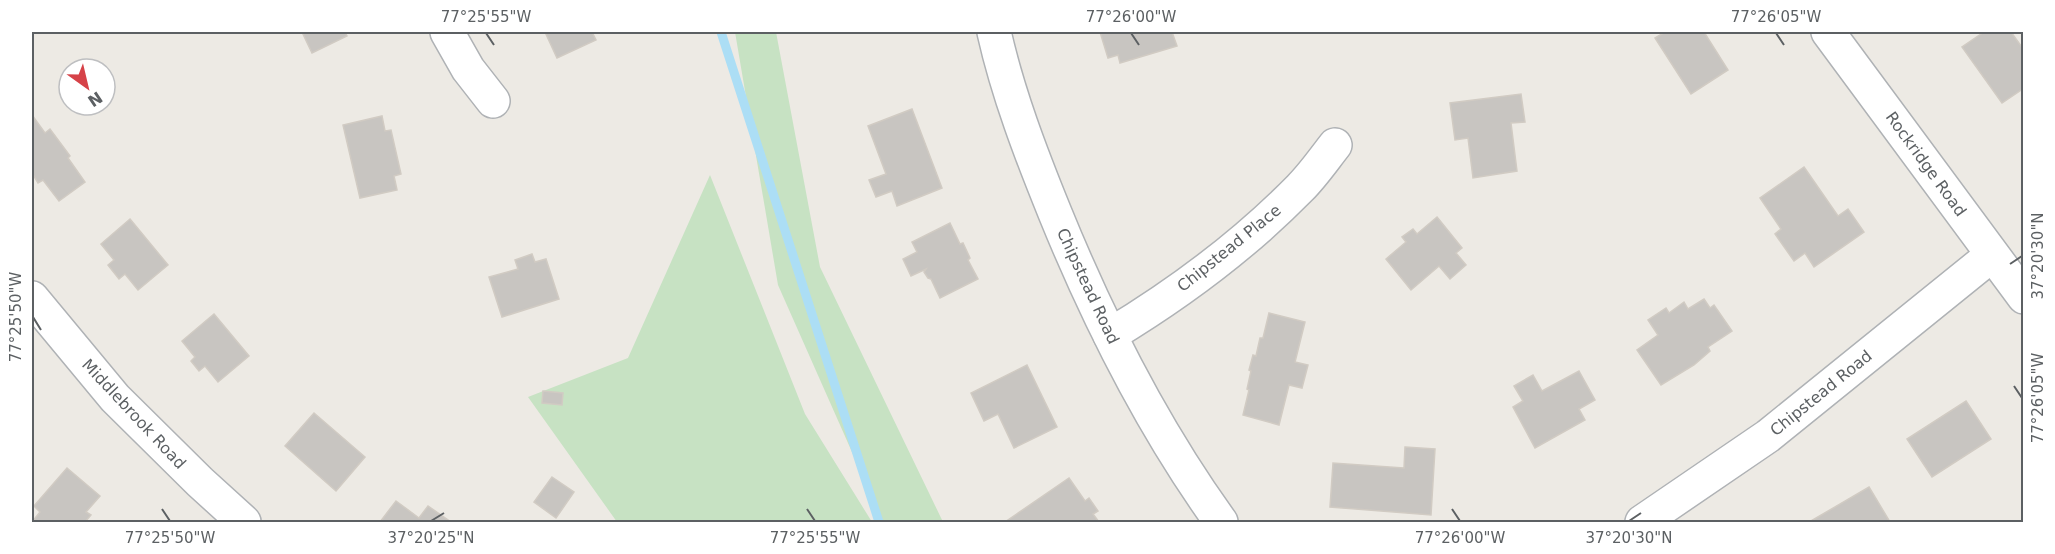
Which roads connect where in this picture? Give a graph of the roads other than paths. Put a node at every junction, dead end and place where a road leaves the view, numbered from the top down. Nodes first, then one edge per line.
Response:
1 (447, 32) edge
2 (994, 32) edge
3 (1828, 32) edge
4 (493, 101) dead end
5 (1335, 145) dead end
6 (1992, 255) junction
7 (2024, 297) edge
8 (32, 298) edge
9 (1110, 335) junction
10 (239, 521) edge
11 (1221, 522) edge
12 (1642, 522) edge

1 - 4 street
2 - 9 street, Chipstead Road
3 - 6 street, Rockridge Road
5 - 9 street, Chipstead Place
6 - 7 street, Rockridge Road
6 - 12 street, Chipstead Road
8 - 10 street, Middlebrook Road
9 - 11 street, Chipstead Road

